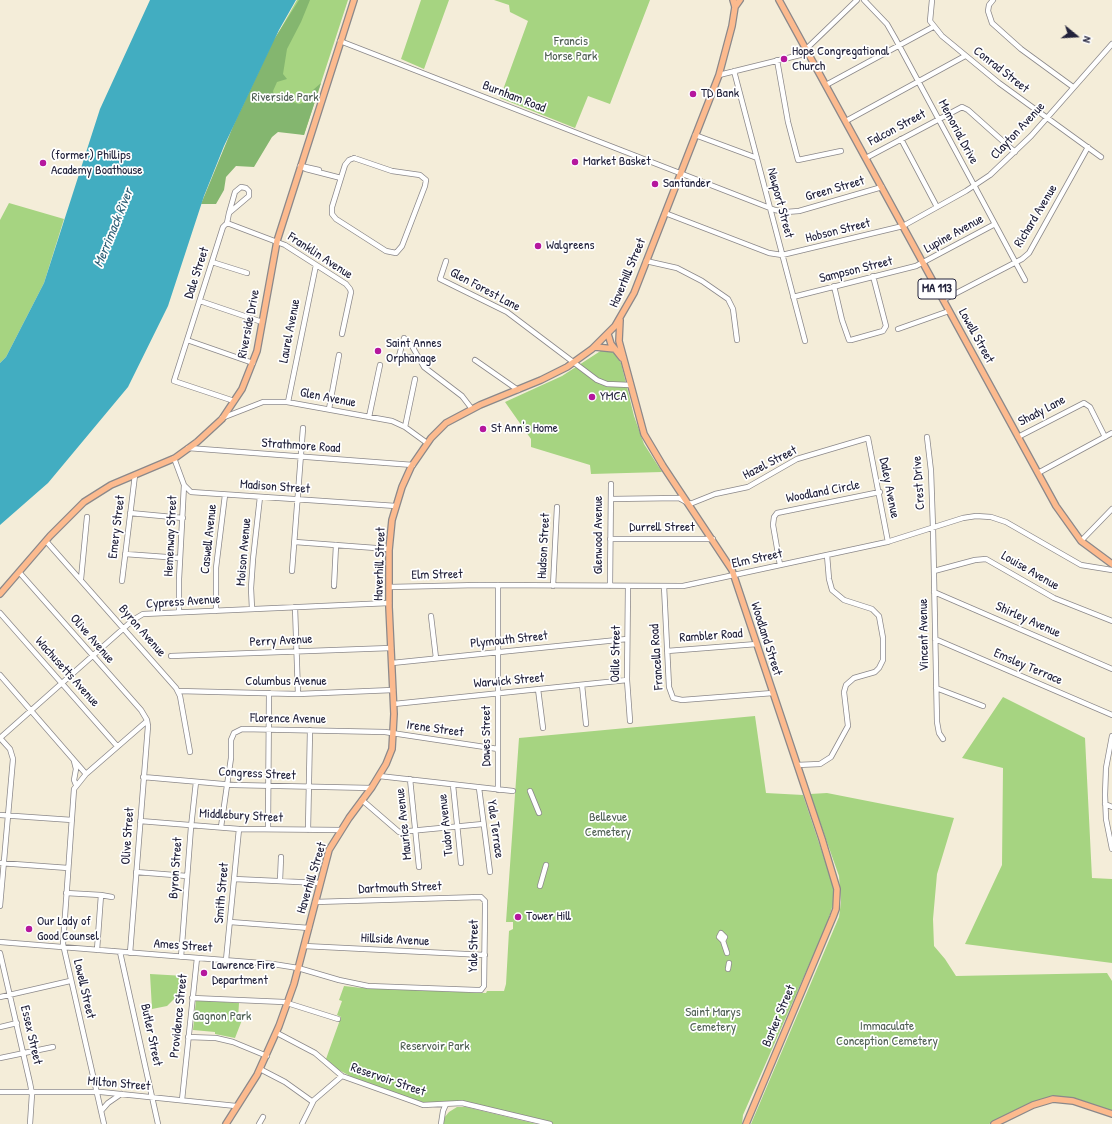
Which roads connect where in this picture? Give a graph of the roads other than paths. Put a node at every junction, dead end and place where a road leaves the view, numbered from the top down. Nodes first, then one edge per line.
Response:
1 (354, 0) edge
2 (733, 0) edge
3 (740, 0) edge
4 (779, 0) edge
5 (857, 0) edge
6 (864, 0) edge
7 (932, 0) edge
8 (993, 0) edge
9 (735, 7) junction
10 (933, 27) junction
11 (340, 41) junction
12 (1112, 44) edge
13 (900, 45) junction
14 (807, 49) junction
15 (965, 56) junction
16 (777, 60) junction
17 (734, 71) junction
18 (719, 75) junction
19 (918, 81) junction
20 (826, 84) junction
21 (1073, 87) junction
22 (1046, 118) junction
23 (939, 119) junction
24 (846, 121) junction
25 (695, 135) junction
26 (901, 139) junction
27 (1088, 148) junction
28 (841, 151) dead end
29 (1015, 152) junction
30 (1101, 157) dead end
31 (757, 158) junction
32 (866, 158) junction
33 (300, 166) junction
34 (680, 174) junction
35 (341, 178) junction
36 (975, 186) junction
37 (882, 187) junction
38 (937, 207) junction
39 (770, 209) junction
40 (665, 212) junction
41 (229, 213) junction
42 (227, 223) junction
43 (995, 224) junction
44 (903, 226) junction
45 (277, 241) junction
46 (782, 255) junction
47 (446, 261) dead end
48 (646, 261) junction
49 (212, 262) junction
50 (923, 263) junction
51 (1015, 263) junction
52 (316, 265) junction
53 (247, 273) dead end
54 (873, 276) junction
55 (1025, 280) dead end
56 (834, 286) junction
57 (793, 297) junction
58 (944, 300) junction
59 (200, 301) junction
60 (950, 311) junction
61 (621, 318) junction
62 (262, 322) junction
63 (898, 330) dead end
64 (342, 334) dead end
65 (608, 334) junction
66 (187, 340) junction
67 (737, 340) dead end
68 (619, 341) junction
69 (805, 341) dead end
70 (595, 346) junction
71 (615, 349) junction
72 (339, 355) dead end
73 (418, 358) junction
74 (475, 360) dead end
75 (623, 360) junction
76 (253, 363) junction
77 (573, 363) junction
78 (380, 365) dead end
79 (415, 380) dead end
80 (630, 385) junction
81 (518, 390) junction
82 (234, 401) junction
83 (288, 402) junction
84 (329, 409) junction
85 (472, 409) junction
86 (370, 417) junction
87 (222, 418) junction
88 (405, 427) junction
89 (303, 428) dead end
90 (1112, 433) edge
91 (1018, 436) junction
92 (926, 437) dead end
93 (1105, 437) junction
94 (868, 438) joint
95 (427, 443) junction
96 (188, 448) junction
97 (301, 457) junction
98 (174, 458) junction
99 (413, 465) junction
100 (1038, 473) junction
101 (135, 475) junction
102 (611, 484) dead end
103 (184, 485) junction
104 (880, 492) junction
105 (225, 495) junction
106 (260, 497) junction
107 (611, 499) junction
108 (298, 500) junction
109 (690, 504) junction
110 (396, 506) junction
111 (557, 507) dead end
112 (1112, 509) edge
113 (130, 513) junction
114 (87, 517) dead end
115 (183, 518) junction
116 (933, 528) junction
117 (610, 539) junction
118 (713, 539) junction
119 (46, 541) junction
120 (1081, 541) junction
121 (295, 542) junction
122 (888, 542) junction
123 (336, 545) junction
124 (389, 549) junction
125 (125, 554) junction
126 (827, 555) junction
127 (180, 558) junction
128 (1112, 564) edge
129 (780, 565) junction
130 (1112, 570) edge
131 (292, 571) dead end
132 (934, 571) junction
133 (19, 572) junction
134 (734, 575) junction
135 (81, 579) junction
136 (122, 581) dead end
137 (498, 585) junction
138 (334, 586) dead end
139 (389, 586) junction
140 (553, 586) junction
141 (610, 586) junction
142 (628, 586) junction
143 (664, 586) junction
144 (934, 592) junction
145 (0, 594) edge
146 (389, 603) junction
147 (295, 607) junction
148 (252, 609) junction
149 (216, 611) junction
150 (180, 612) junction
151 (0, 613) edge
152 (432, 616) dead end
153 (1112, 621) edge
154 (124, 627) junction
155 (628, 639) junction
156 (935, 639) junction
157 (757, 644) junction
158 (391, 648) junction
159 (667, 651) junction
160 (297, 652) junction
161 (498, 652) junction
162 (92, 656) junction
163 (171, 656) dead end
164 (436, 658) junction
165 (392, 663) junction
166 (1112, 669) edge
167 (0, 675) edge
168 (627, 680) junction
169 (61, 683) junction
170 (582, 685) junction
171 (936, 688) junction
172 (538, 689) junction
173 (394, 690) junction
174 (178, 691) junction
175 (269, 693) junction
176 (498, 693) junction
177 (773, 693) junction
178 (298, 694) junction
179 (394, 704) junction
180 (983, 706) dead end
181 (31, 710) junction
182 (1112, 715) edge
183 (147, 721) junction
184 (630, 721) dead end
185 (586, 724) dead end
186 (543, 728) dead end
187 (269, 729) junction
188 (310, 730) junction
189 (394, 734) junction
190 (1112, 736) edge
191 (0, 738) edge
192 (943, 740) dead end
193 (118, 746) junction
194 (498, 749) junction
195 (190, 752) dead end
196 (71, 756) junction
197 (1110, 761) edge
198 (797, 765) junction
199 (86, 774) junction
200 (379, 776) junction
201 (143, 777) junction
202 (410, 779) junction
203 (196, 782) junction
204 (227, 784) junction
205 (76, 785) junction
206 (453, 785) junction
207 (268, 786) junction
208 (309, 788) junction
209 (371, 788) junction
210 (479, 788) junction
211 (498, 790) junction
212 (530, 791) dead end
213 (513, 792) dead end
214 (362, 800) junction
215 (1105, 804) junction
216 (1112, 807) edge
217 (539, 813) dead end
218 (0, 815) edge
219 (8, 815) junction
220 (72, 820) junction
221 (140, 822) junction
222 (483, 824) junction
223 (191, 825) junction
224 (221, 827) junction
225 (457, 827) junction
226 (239, 829) junction
227 (268, 829) junction
228 (308, 830) junction
229 (341, 830) junction
230 (415, 831) junction
231 (1112, 849) edge
232 (281, 858) dead end
233 (2, 863) edge
234 (461, 863) dead end
235 (546, 865) dead end
236 (419, 867) dead end
237 (68, 868) junction
238 (136, 872) junction
239 (490, 872) dead end
240 (187, 876) junction
241 (234, 879) junction
242 (280, 881) junction
243 (320, 883) junction
244 (540, 886) dead end
245 (66, 893) junction
246 (101, 895) junction
247 (112, 897) dead end
248 (485, 901) joint
249 (315, 902) junction
250 (0, 906) edge
251 (833, 918) joint
252 (230, 922) junction
253 (309, 928) junction
254 (723, 941) dead end
255 (0, 942) edge
256 (304, 946) junction
257 (63, 947) junction
258 (97, 950) junction
259 (120, 952) junction
260 (0, 953) edge
261 (130, 953) junction
262 (727, 953) dead end
263 (485, 955) junction
264 (181, 957) junction
265 (197, 958) junction
266 (226, 960) junction
267 (729, 962) dead end
268 (2, 966) edge
269 (298, 968) junction
270 (728, 969) dead end
271 (70, 981) junction
272 (481, 990) joint
273 (10, 994) junction
274 (0, 997) edge
275 (192, 998) junction
276 (288, 1002) junction
277 (338, 1019) dead end
278 (17, 1023) junction
279 (0, 1027) edge
280 (276, 1033) junction
281 (188, 1037) junction
282 (53, 1047) dead end
283 (23, 1052) junction
284 (266, 1056) junction
285 (0, 1058) edge
286 (260, 1069) junction
287 (342, 1076) junction
288 (0, 1092) edge
289 (32, 1092) junction
290 (96, 1092) junction
291 (121, 1094) junction
292 (152, 1097) junction
293 (182, 1100) junction
294 (313, 1102) junction
295 (446, 1104) junction
296 (236, 1106) junction
297 (101, 1111) junction
298 (1112, 1114) edge
299 (263, 1117) dead end
300 (30, 1124) edge
301 (102, 1124) edge
302 (158, 1124) edge
303 (226, 1124) edge
304 (259, 1124) edge
305 (302, 1124) edge
306 (441, 1124) edge
307 (550, 1124) edge
308 (746, 1124) edge
309 (994, 1124) edge

1 - 11 main road, Riverside Drive
2 - 9 main road, Haverhill Street
3 - 9 main road, Haverhill Street
4 - 14 main road, Lowell Street / MA 113
5 - 14 street
6 - 13 street, Memorial Drive
7 - 10 street
8 - 21 street
9 - 18 main road, Haverhill Street
10 - 13 street
10 - 15 street, Conrad Street
11 - 33 main road, Riverside Drive
11 - 34 street, Burnham Road
12 - 21 street, Clayton Avenue
13 - 19 street, Memorial Drive
13 - 20 street
14 - 16 street
14 - 20 main road, Lowell Street / MA 113
15 - 19 street
15 - 22 street, Conrad Street
16 - 17 street
16 - 28 street
17 - 18 street
17 - 31 street, Newport Street
18 - 25 main road, Haverhill Street
19 - 23 street, Memorial Drive
19 - 24 street
20 - 24 main road, Lowell Street / MA 113
21 - 22 street, Clayton Avenue
22 - 27 street, Conrad Street
22 - 29 street, Clayton Avenue
23 - 26 street, Falcon Street
23 - 29 street, Falcon Street
23 - 36 street, Memorial Drive
24 - 32 main road, Lowell Street / MA 113
25 - 31 street
25 - 34 main road, Haverhill Street
26 - 32 street, Falcon Street
26 - 38 street
27 - 30 street, Conrad Street
27 - 51 street, Richard Avenue
29 - 36 street, Clayton Avenue
31 - 39 street, Newport Street
32 - 37 main road, Lowell Street / MA 113
33 - 35 street
33 - 45 main road, Riverside Drive
34 - 39 street, Green Street
34 - 40 main road, Haverhill Street
35 - 35 street
36 - 38 street, Clayton Avenue
36 - 43 street, Memorial Drive
37 - 39 street, Green Street
37 - 44 main road, Lowell Street / MA 113
38 - 44 street, Clayton Avenue
39 - 46 street, Newport Street
40 - 46 street, Hobson Street
40 - 48 main road, Haverhill Street
41 - 41 street, Dale Street
41 - 42 street, Dale Street
42 - 45 street
42 - 49 street, Dale Street
43 - 50 street, Lupine Avenue
43 - 51 street, Memorial Drive
44 - 46 street, Hobson Street
44 - 50 main road, Lowell Street / MA 113
45 - 52 street, Franklin Avenue
45 - 62 main road, Riverside Drive
46 - 57 street, Newport Street
47 - 77 street, Glen Forest Lane
48 - 61 main road, Haverhill Street
48 - 67 street
49 - 53 street
49 - 59 street, Dale Street
50 - 54 street, Sampson Street
50 - 58 main road, Lowell Street / MA 113
51 - 55 street, Memorial Drive
51 - 58 street, Richard Avenue
52 - 64 street, Franklin Avenue
52 - 83 street, Laurel Avenue
54 - 56 street, Sampson Street
54 - 56 street
56 - 57 street, Sampson Street
57 - 69 street, Newport Street
58 - 60 main road, Lowell Street / MA 113
59 - 62 street
59 - 66 street, Dale Street
60 - 63 street
60 - 91 main road, Lowell Street / MA 113
61 - 65 main road, Haverhill Street
61 - 68 main road, Woodland Street
62 - 76 main road, Riverside Drive
65 - 68 main road
65 - 70 main road, Haverhill Street
65 - 71 main road, Woodland Street
66 - 76 street
66 - 82 street, Dale Street
68 - 75 main road, Woodland Street
70 - 71 main road
70 - 77 main road, Haverhill Street
71 - 75 main road, Woodland Street
72 - 84 street
73 - 73 street
73 - 85 street
74 - 81 street
75 - 80 main road, Woodland Street
76 - 82 main road, Riverside Drive
77 - 80 street
77 - 81 main road, Haverhill Street
78 - 86 street
79 - 88 street
80 - 109 main road, Woodland Street
81 - 85 main road, Haverhill Street
82 - 87 main road, Riverside Drive
83 - 84 street, Glen Avenue
83 - 87 street, Glen Avenue
84 - 86 street, Glen Avenue
85 - 95 main road, Haverhill Street
86 - 88 street, Glen Avenue
87 - 96 main road, Riverside Drive
88 - 95 street, Glen Avenue
89 - 97 street
90 - 93 street
91 - 93 street, Shady Lane
91 - 100 main road, Lowell Street / MA 113
92 - 116 street, Crest Drive
93 - 100 street
94 - 104 street, Daley Avenue
94 - 109 street, Hazel Street
95 - 99 main road, Haverhill Street
96 - 97 street, Strathmore Road
96 - 98 main road, Riverside Drive
97 - 99 street, Strathmore Road
97 - 108 street
98 - 101 main road, Riverside Drive
98 - 103 street
99 - 110 main road, Haverhill Street
100 - 120 main road, Lowell Street / MA 113
101 - 113 street, Emery Street
101 - 119 main road, Riverside Drive
102 - 107 street, Glenwood Avenue
103 - 105 street, Madison Street
103 - 115 street, Hemenway Street
104 - 122 street, Daley Avenue
104 - 129 street, Woodland Circle
105 - 106 street, Madison Street
105 - 149 street, Caswell Avenue
106 - 108 street, Madison Street
106 - 148 street, Moison Avenue
107 - 109 street
107 - 117 street, Glenwood Avenue
108 - 110 street, Madison Street
108 - 121 street
109 - 118 main road, Woodland Street
110 - 124 main road, Haverhill Street
111 - 140 street, Hudson Street
112 - 120 street
113 - 115 street
113 - 125 street, Emery Street
114 - 135 street
115 - 127 street, Hemenway Street
116 - 122 street, Elm Street
116 - 130 street, Elm Street
116 - 132 street, Vincent Avenue
117 - 118 street, Durrell Street
117 - 141 street, Glenwood Avenue
118 - 134 main road, Woodland Street
119 - 133 main road, Riverside Drive
119 - 135 street, Byron Avenue
120 - 128 main road, Lowell Street / MA 113
121 - 123 street
121 - 131 street
122 - 126 street, Elm Street
123 - 124 street
123 - 138 street
124 - 139 main road, Haverhill Street
125 - 127 street
125 - 136 street, Emery Street
126 - 129 street, Elm Street
126 - 198 street
127 - 150 street, Hemenway Street
129 - 134 street, Elm Street
132 - 144 street, Vincent Avenue
132 - 153 street, Louise Avenue
133 - 145 main road, Riverside Drive
133 - 162 street, Olive Avenue
134 - 143 street, Elm Street
134 - 157 main road, Woodland Street
135 - 154 street, Byron Avenue
137 - 139 street, Elm Street
137 - 140 street, Elm Street
137 - 161 street, Dawes Street
139 - 146 main road, Haverhill Street
140 - 141 street, Elm Street
141 - 142 street, Elm Street
142 - 143 street, Elm Street
142 - 155 street, Odile Street
143 - 159 street, Francella Road
144 - 156 street, Vincent Avenue
144 - 166 street, Shirley Avenue
146 - 147 street, Cypress Avenue
146 - 158 main road, Haverhill Street
147 - 148 street, Cypress Avenue
147 - 160 street
148 - 149 street, Cypress Avenue
149 - 150 street, Cypress Avenue
150 - 154 street, Cypress Avenue
151 - 169 street, Wachusetts Avenue
152 - 164 street
154 - 162 street, Cypress Avenue
154 - 174 street, Byron Avenue
155 - 161 street, Plymouth Street
155 - 168 street, Odile Street
156 - 171 street, Vincent Avenue
156 - 182 street, Emsley Terrace
157 - 159 street, Rambler Road
157 - 177 main road, Woodland Street
158 - 160 street, Perry Avenue
158 - 165 main road, Haverhill Street
159 - 177 street, Francella Road
160 - 163 street, Perry Avenue
160 - 178 street
161 - 164 street, Plymouth Street
161 - 176 street, Dawes Street
162 - 169 street, Cypress Avenue
162 - 183 street, Olive Avenue
164 - 165 street, Plymouth Street
165 - 173 main road, Haverhill Street
167 - 181 street, Lowell Street
168 - 170 street, Warwick Street
168 - 184 street, Odile Street
169 - 181 street, Cypress Avenue
169 - 193 street, Wachusetts Avenue
170 - 172 street, Warwick Street
170 - 185 street
171 - 180 street
171 - 192 street, Vincent Avenue
172 - 176 street, Warwick Street
172 - 186 street
173 - 178 street, Columbus Avenue
173 - 179 main road, Haverhill Street
174 - 175 street, Columbus Avenue
174 - 195 street, Byron Avenue
175 - 178 street, Columbus Avenue
175 - 187 street
176 - 179 street, Warwick Street
176 - 194 street, Dawes Street
177 - 198 main road, Woodland Street
179 - 189 main road, Haverhill Street
181 - 191 street, Cypress Avenue
181 - 196 street, Lowell Street
183 - 193 street
183 - 201 street, Olive Street
187 - 188 street, Florence Avenue
187 - 204 street, Florence Avenue
187 - 207 street
188 - 189 street, Florence Avenue
188 - 208 street
189 - 194 street, Irene Street
189 - 200 main road, Haverhill Street
190 - 197 street
191 - 219 street
193 - 199 street
194 - 211 street, Dawes Street
196 - 199 street, Lowell Street
196 - 205 street, Lowell Street
197 - 215 street
198 - 251 main road, Woodland Street
199 - 205 street
200 - 202 street
200 - 209 main road, Haverhill Street
201 - 203 street, Congress Street
201 - 221 street, Olive Street
202 - 206 street
202 - 230 street, Maurice Avenue
203 - 204 street, Congress Street
203 - 223 street, Byron Street
204 - 207 street, Congress Street
204 - 224 street
205 - 220 street, Lowell Street
206 - 210 street
206 - 225 street, Tudor Avenue
207 - 208 street, Congress Street
207 - 227 street
208 - 209 street, Congress Street
208 - 228 street
209 - 214 main road, Haverhill Street
210 - 211 street
210 - 222 street, Yale Terrace
211 - 213 street
212 - 217 street
214 - 229 main road, Haverhill Street
214 - 230 street
215 - 216 street
215 - 231 street
218 - 219 street
219 - 220 street
219 - 233 street
220 - 237 street, Lowell Street
221 - 223 street, Middlebury Street
221 - 238 street, Olive Street
222 - 225 street
222 - 239 street, Yale Terrace
223 - 224 street, Middlebury Street
223 - 240 street, Byron Street
224 - 226 street, Middlebury Street
225 - 230 street
225 - 234 street, Tudor Avenue
226 - 227 street, Middlebury Street
226 - 241 street, Smith Street
227 - 228 street, Middlebury Street
228 - 229 street, Middlebury Street
229 - 243 main road, Haverhill Street
230 - 236 street, Maurice Avenue
232 - 242 street
233 - 237 street
233 - 250 street
235 - 244 street
237 - 245 street, Lowell Street
238 - 240 street
238 - 261 street, Olive Street
240 - 264 street, Byron Street
241 - 242 street
241 - 252 street, Smith Street
242 - 243 street
243 - 249 main road, Haverhill Street
245 - 246 street
245 - 257 street, Lowell Street
246 - 247 street
246 - 258 street
248 - 249 street, Dartmouth Street
248 - 263 street, Yale Street
249 - 253 main road, Haverhill Street
251 - 308 main road, Barker Street
252 - 253 street
252 - 266 street, Smith Street
253 - 256 main road, Haverhill Street
254 - 262 street
255 - 257 street, Ames Street
256 - 263 street, Hillside Avenue
256 - 269 main road, Haverhill Street
257 - 258 street, Ames Street
257 - 271 street, Lowell Street
258 - 259 street, Ames Street
259 - 261 street, Ames Street
259 - 292 street, Butler Street
260 - 268 street, Essex Street
261 - 264 street, Ames Street
263 - 272 street, Yale Street
264 - 265 street, Ames Street
265 - 266 street, Ames Street
265 - 275 street, Providence Street
266 - 269 street, Ames Street
267 - 270 street
268 - 273 street, Essex Street
269 - 272 street, Ames Street
269 - 276 main road, Haverhill Street
271 - 273 street
271 - 290 street, Lowell Street
273 - 274 street
273 - 278 street, Essex Street
275 - 276 street
275 - 281 street, Providence Street
276 - 277 street
276 - 280 main road, Haverhill Street
278 - 279 street
278 - 283 street, Essex Street
280 - 284 main road, Haverhill Street
280 - 287 street, Reservoir Street
281 - 284 street
281 - 293 street, Providence Street
282 - 283 street
283 - 285 street
283 - 289 street, Essex Street
284 - 286 main road, Haverhill Street
286 - 294 street
286 - 296 main road, Haverhill Street
287 - 294 street
287 - 295 street, Reservoir Street
288 - 289 street, Milton Street
289 - 290 street, Milton Street
289 - 300 street, Essex Street
290 - 291 street, Milton Street
290 - 297 street, Lowell Street
291 - 292 street, Milton Street
291 - 297 street
292 - 293 street, Milton Street
292 - 302 street, Butler Street
293 - 296 street, Milton Street
294 - 305 street
295 - 306 street
295 - 307 street, Reservoir Street
296 - 303 main road, Haverhill Street
297 - 301 street, Lowell Street
298 - 309 main road
299 - 304 street

